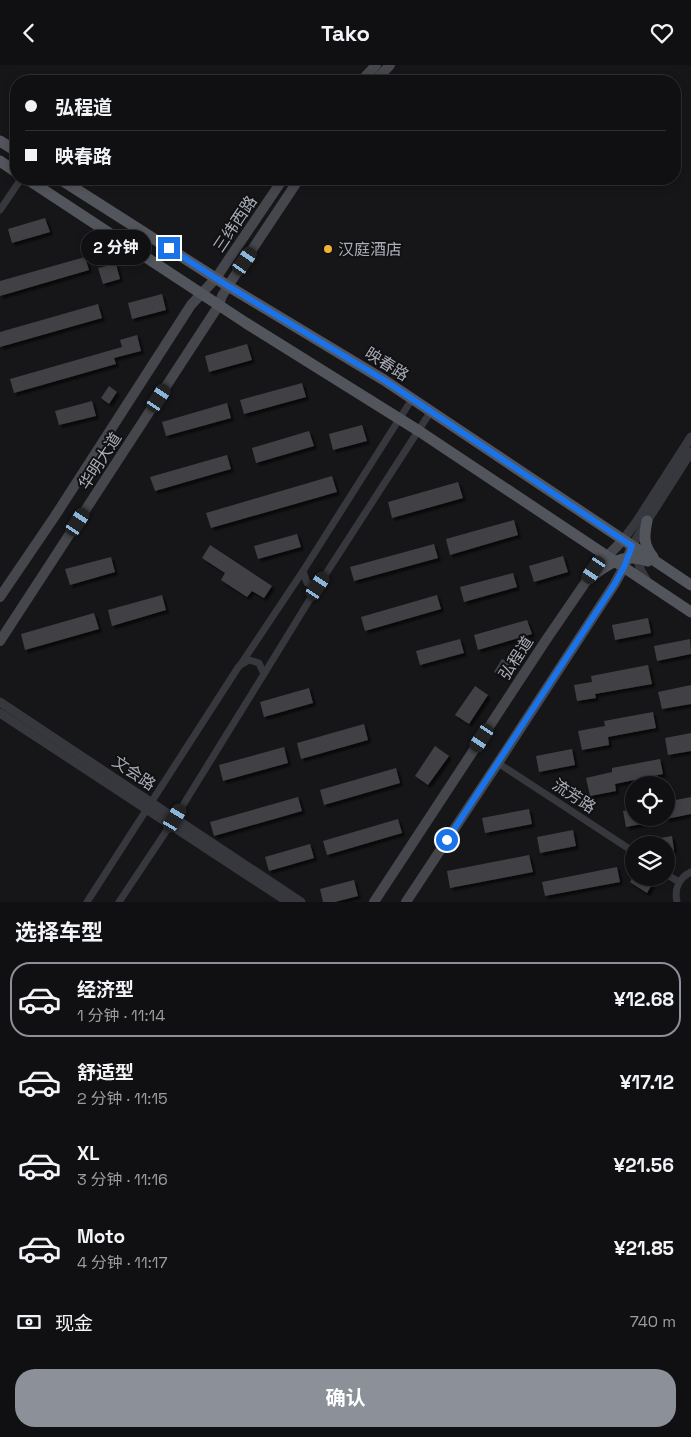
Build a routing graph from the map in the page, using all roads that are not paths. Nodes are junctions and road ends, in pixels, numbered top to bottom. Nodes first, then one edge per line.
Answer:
1 (376, 65) edge
2 (390, 65) edge
3 (367, 75) edge
4 (380, 75) edge
5 (17, 185) edge
6 (37, 185) edge
7 (68, 185) edge
8 (279, 185) edge
9 (295, 185) edge
10 (0, 210) edge
11 (209, 285) junction
12 (223, 296) junction
13 (412, 399) junction
14 (431, 411) junction
15 (400, 419) junction
16 (419, 431) junction
17 (691, 437) edge
18 (691, 452) edge
19 (643, 519) junction
20 (626, 552) junction
21 (661, 566) junction
22 (303, 571) junction
23 (587, 580) joint
24 (647, 582) junction
25 (691, 585) edge
26 (318, 586) junction
27 (609, 592) junction
28 (0, 597) edge
29 (691, 612) edge
30 (0, 641) edge
31 (240, 666) junction
32 (264, 674) junction
33 (0, 702) edge
34 (0, 713) edge
35 (498, 763) junction
36 (150, 806) junction
37 (173, 822) junction
38 (625, 847) edge
39 (691, 873) edge
40 (675, 880) edge
41 (679, 882) junction
42 (87, 902) edge
43 (119, 902) edge
44 (288, 902) edge
45 (302, 902) edge
46 (374, 902) edge
47 (406, 902) edge
48 (677, 902) edge

1 - 3 main road
2 - 4 main road
5 - 10 street
6 - 11 main road, 映春路
7 - 11 main road, 映春路
8 - 11 main road, 三纬西路
9 - 12 main road, 三纬西路
11 - 12 main road, 映春路
11 - 12 main road, 映春路
11 - 28 main road, 华明大道
12 - 13 main road, 映春路
12 - 15 main road, 映春路
12 - 30 main road, 华明大道
13 - 14 main road, 映春路
13 - 15 street
14 - 16 street
14 - 20 main road, 映春路
15 - 16 main road, 映春路
15 - 22 street
16 - 20 main road, 映春路
16 - 26 street
17 - 19 street
18 - 19 street
19 - 20 street
19 - 21 main road
20 - 21 main road, 映春路
20 - 23 main road
20 - 24 main road, 映春路
20 - 27 main road
21 - 25 main road, 映春路
22 - 26 street
22 - 31 street
23 - 46 main road, 弘程道
24 - 27 main road
24 - 29 main road, 映春路
26 - 32 street
27 - 35 main road
31 - 32 street
31 - 36 street
32 - 37 street
33 - 36 street, 文会路
34 - 36 street, 文会路
35 - 38 street, 流芳路
35 - 47 main road
36 - 37 street, 文会路
36 - 42 street
37 - 43 street
37 - 44 street, 文会路
37 - 45 street, 文会路
39 - 41 street
40 - 41 street
41 - 48 street

